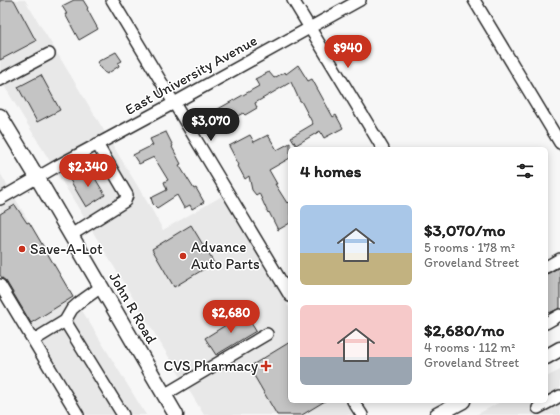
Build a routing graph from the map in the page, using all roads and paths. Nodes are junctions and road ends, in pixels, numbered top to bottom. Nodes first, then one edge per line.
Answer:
1 (112, 0) edge
2 (293, 0) edge
3 (360, 0) edge
4 (474, 0) edge
5 (310, 28) junction
6 (48, 54) dead end
7 (0, 80) edge
8 (174, 103) junction
9 (0, 116) edge
10 (560, 143) edge
11 (98, 144) junction
12 (382, 147) edge
13 (37, 177) junction
14 (0, 199) edge
15 (70, 235) junction
16 (560, 259) edge
17 (548, 266) edge
18 (0, 285) edge
19 (101, 287) junction
20 (288, 293) edge
21 (560, 315) edge
22 (65, 320) junction
23 (548, 322) edge
24 (267, 334) dead end
25 (34, 340) junction
26 (164, 395) junction
27 (560, 396) edge
28 (354, 403) edge
29 (459, 403) edge
30 (548, 403) edge
31 (548, 403) edge
32 (539, 408) edge
33 (78, 415) edge
34 (123, 415) edge
35 (176, 415) edge
36 (362, 415) edge
37 (436, 415) edge

1 - 8 street
2 - 5 street
3 - 5 street, East University Avenue
4 - 10 street
5 - 8 street, East University Avenue
5 - 12 street
6 - 7 street
8 - 11 street, East University Avenue
8 - 20 street
9 - 13 main road, John R Road
11 - 13 street, East University Avenue
11 - 15 street
13 - 14 street, East University Avenue
13 - 15 main road, John R Road
15 - 19 main road, John R Road
16 - 17 street
18 - 25 street
19 - 22 street
19 - 26 main road, John R Road
21 - 23 street
22 - 25 street
22 - 34 street
24 - 26 street
25 - 33 street
26 - 35 main road, John R Road
27 - 31 street
28 - 36 street
29 - 37 main road
30 - 32 street

